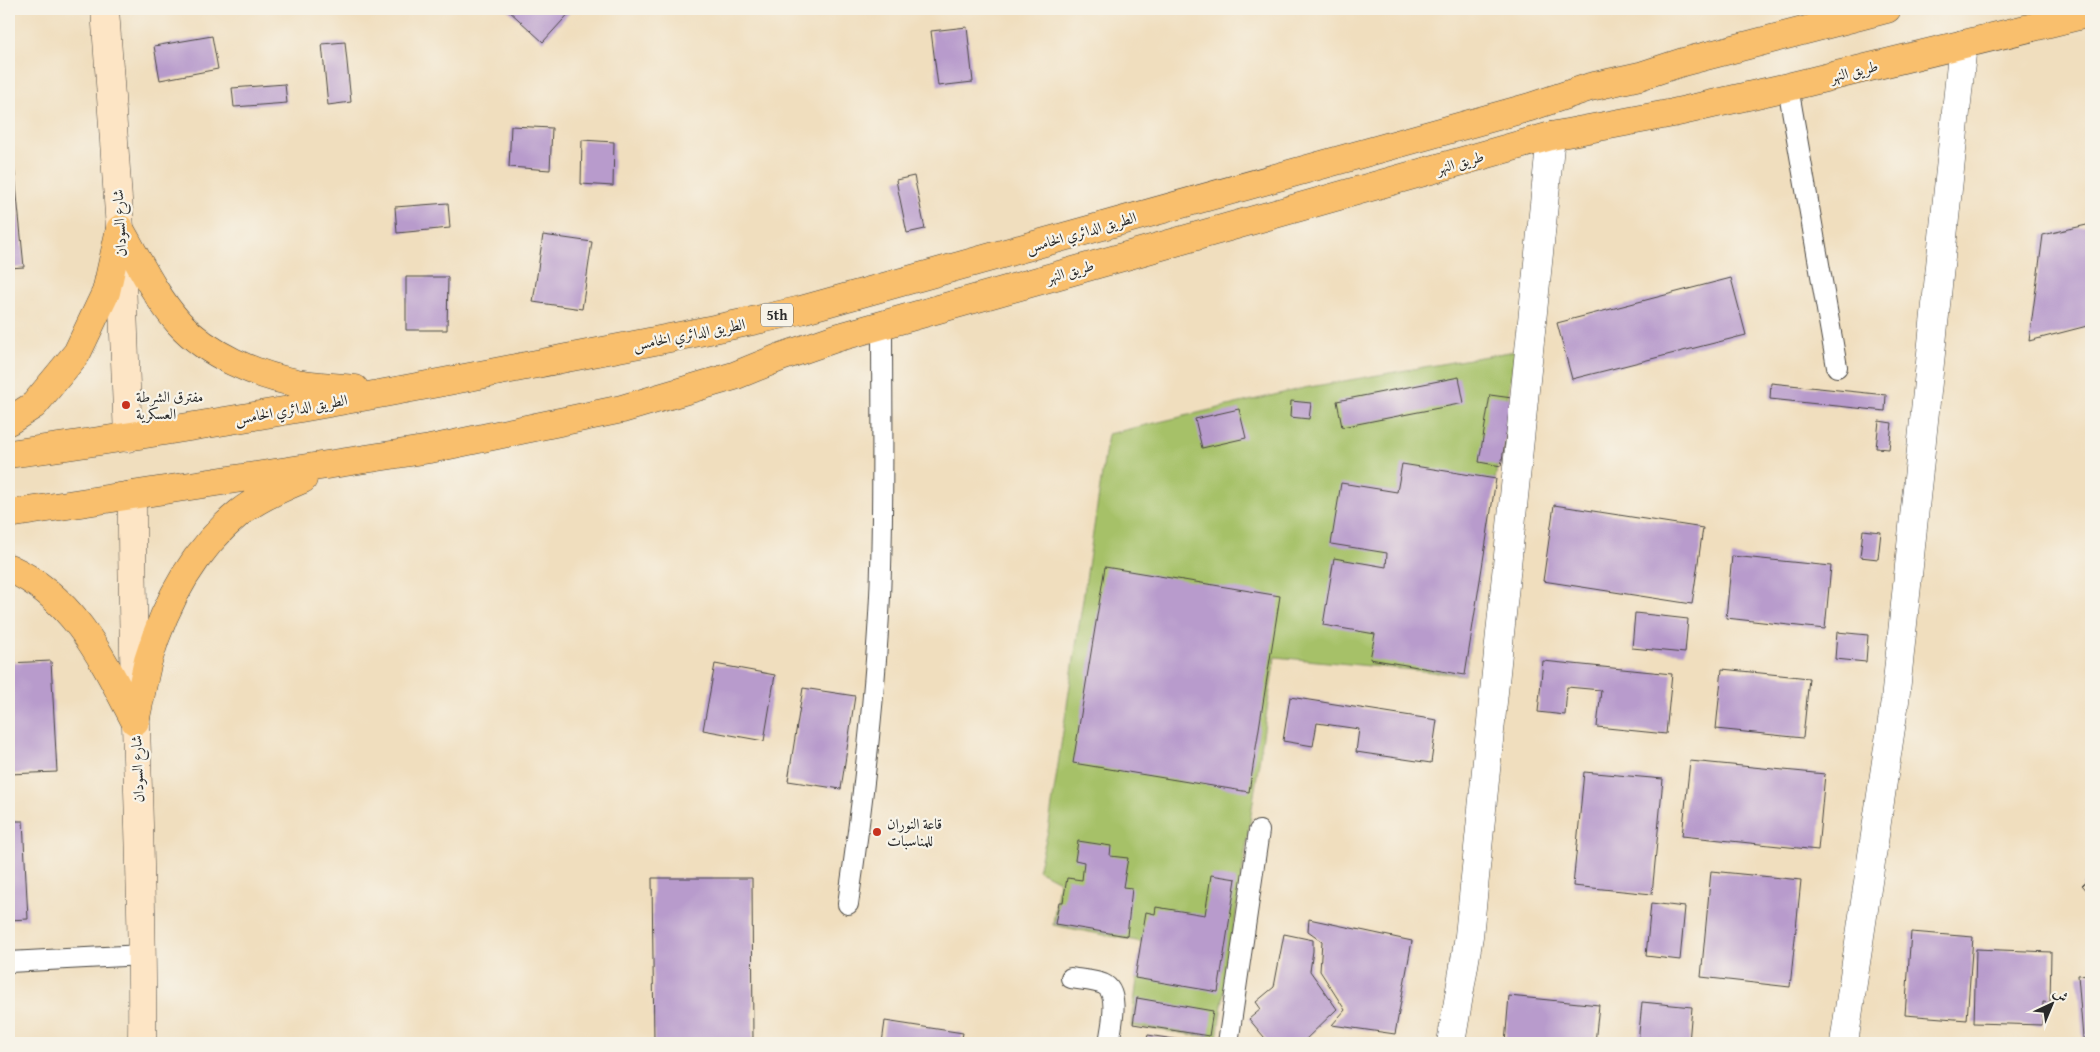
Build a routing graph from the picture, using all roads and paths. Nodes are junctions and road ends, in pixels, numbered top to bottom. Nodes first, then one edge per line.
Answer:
1 (105, 9) edge
2 (1887, 9) edge
3 (2091, 13) edge
4 (1963, 44) junction
5 (1788, 87) junction
6 (1552, 136) junction
7 (120, 228) junction
8 (882, 324) junction
9 (1837, 367) dead end
10 (387, 393) junction
11 (9, 421) edge
12 (128, 438) junction
13 (9, 454) edge
14 (336, 464) junction
15 (132, 495) junction
16 (9, 514) edge
17 (9, 568) edge
18 (135, 721) junction
19 (1259, 831) dead end
20 (848, 904) dead end
21 (143, 955) junction
22 (9, 962) edge
23 (1071, 978) dead end
24 (142, 1043) edge
25 (1109, 1043) edge
26 (1228, 1043) edge
27 (1451, 1043) edge
28 (1844, 1043) edge

1 - 7 main road, شارع السودان
2 - 10 main road, الطريق الدائري الخامس / 5th
3 - 4 main road, طريق النهر
4 - 5 main road, طريق النهر
4 - 28 street
5 - 6 main road, طريق النهر
5 - 9 lane
6 - 8 main road, طريق النهر
6 - 27 street
7 - 10 main road
7 - 11 main road
7 - 12 main road, شارع السودان
8 - 14 main road, طريق النهر
8 - 20 lane
10 - 12 main road, الطريق الدائري الخامس / 5th
12 - 13 main road, الطريق الدائري الخامس / 5th
14 - 15 main road
14 - 18 main road
15 - 16 main road
15 - 18 main road, شارع السودان
17 - 18 main road
18 - 21 main road, شارع السودان
19 - 26 lane
21 - 22 lane
21 - 24 main road, شارع السودان
23 - 25 lane

